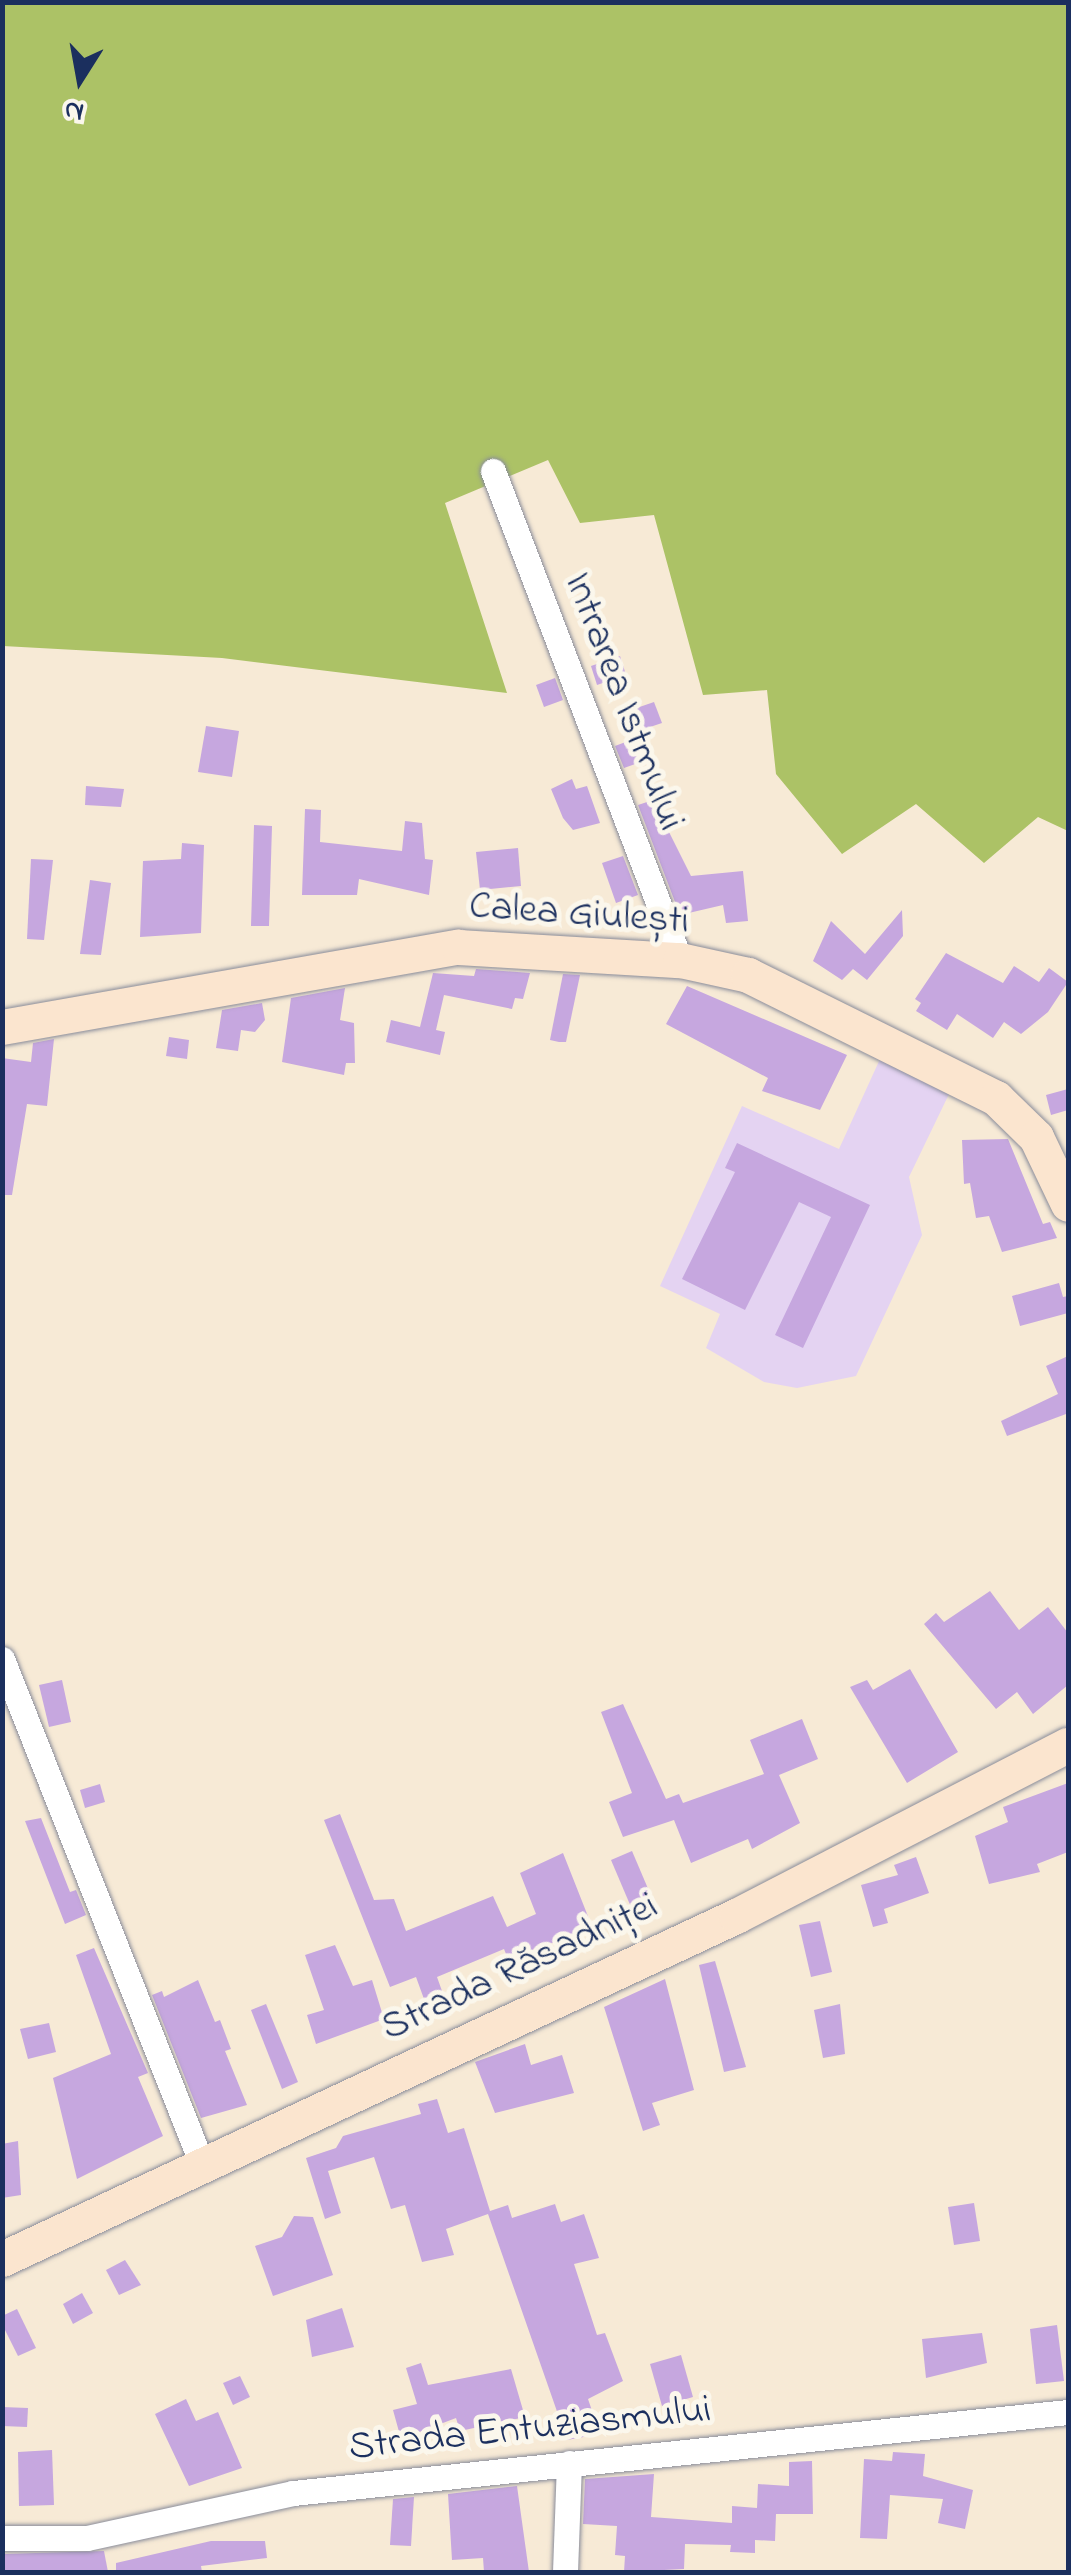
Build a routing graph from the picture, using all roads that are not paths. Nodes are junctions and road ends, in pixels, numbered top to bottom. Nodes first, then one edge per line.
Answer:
1 (493, 472) dead end
2 (680, 960) junction
3 (2, 1027) edge
4 (1068, 1204) edge
5 (2, 1659) edge
6 (1068, 1745) edge
7 (201, 2162) junction
8 (2, 2260) edge
9 (1068, 2412) edge
10 (569, 2463) junction
11 (2, 2538) edge
12 (565, 2572) edge

1 - 2 street, Intrarea Istmului
2 - 3 main road, Calea Giulești
2 - 4 main road, Calea Giulești
5 - 7 street
6 - 7 main road, Strada Răsadniței
7 - 8 main road, Strada Răsadniței
9 - 10 street, Strada Entuziasmului
10 - 11 street, Strada Entuziasmului
10 - 12 street

